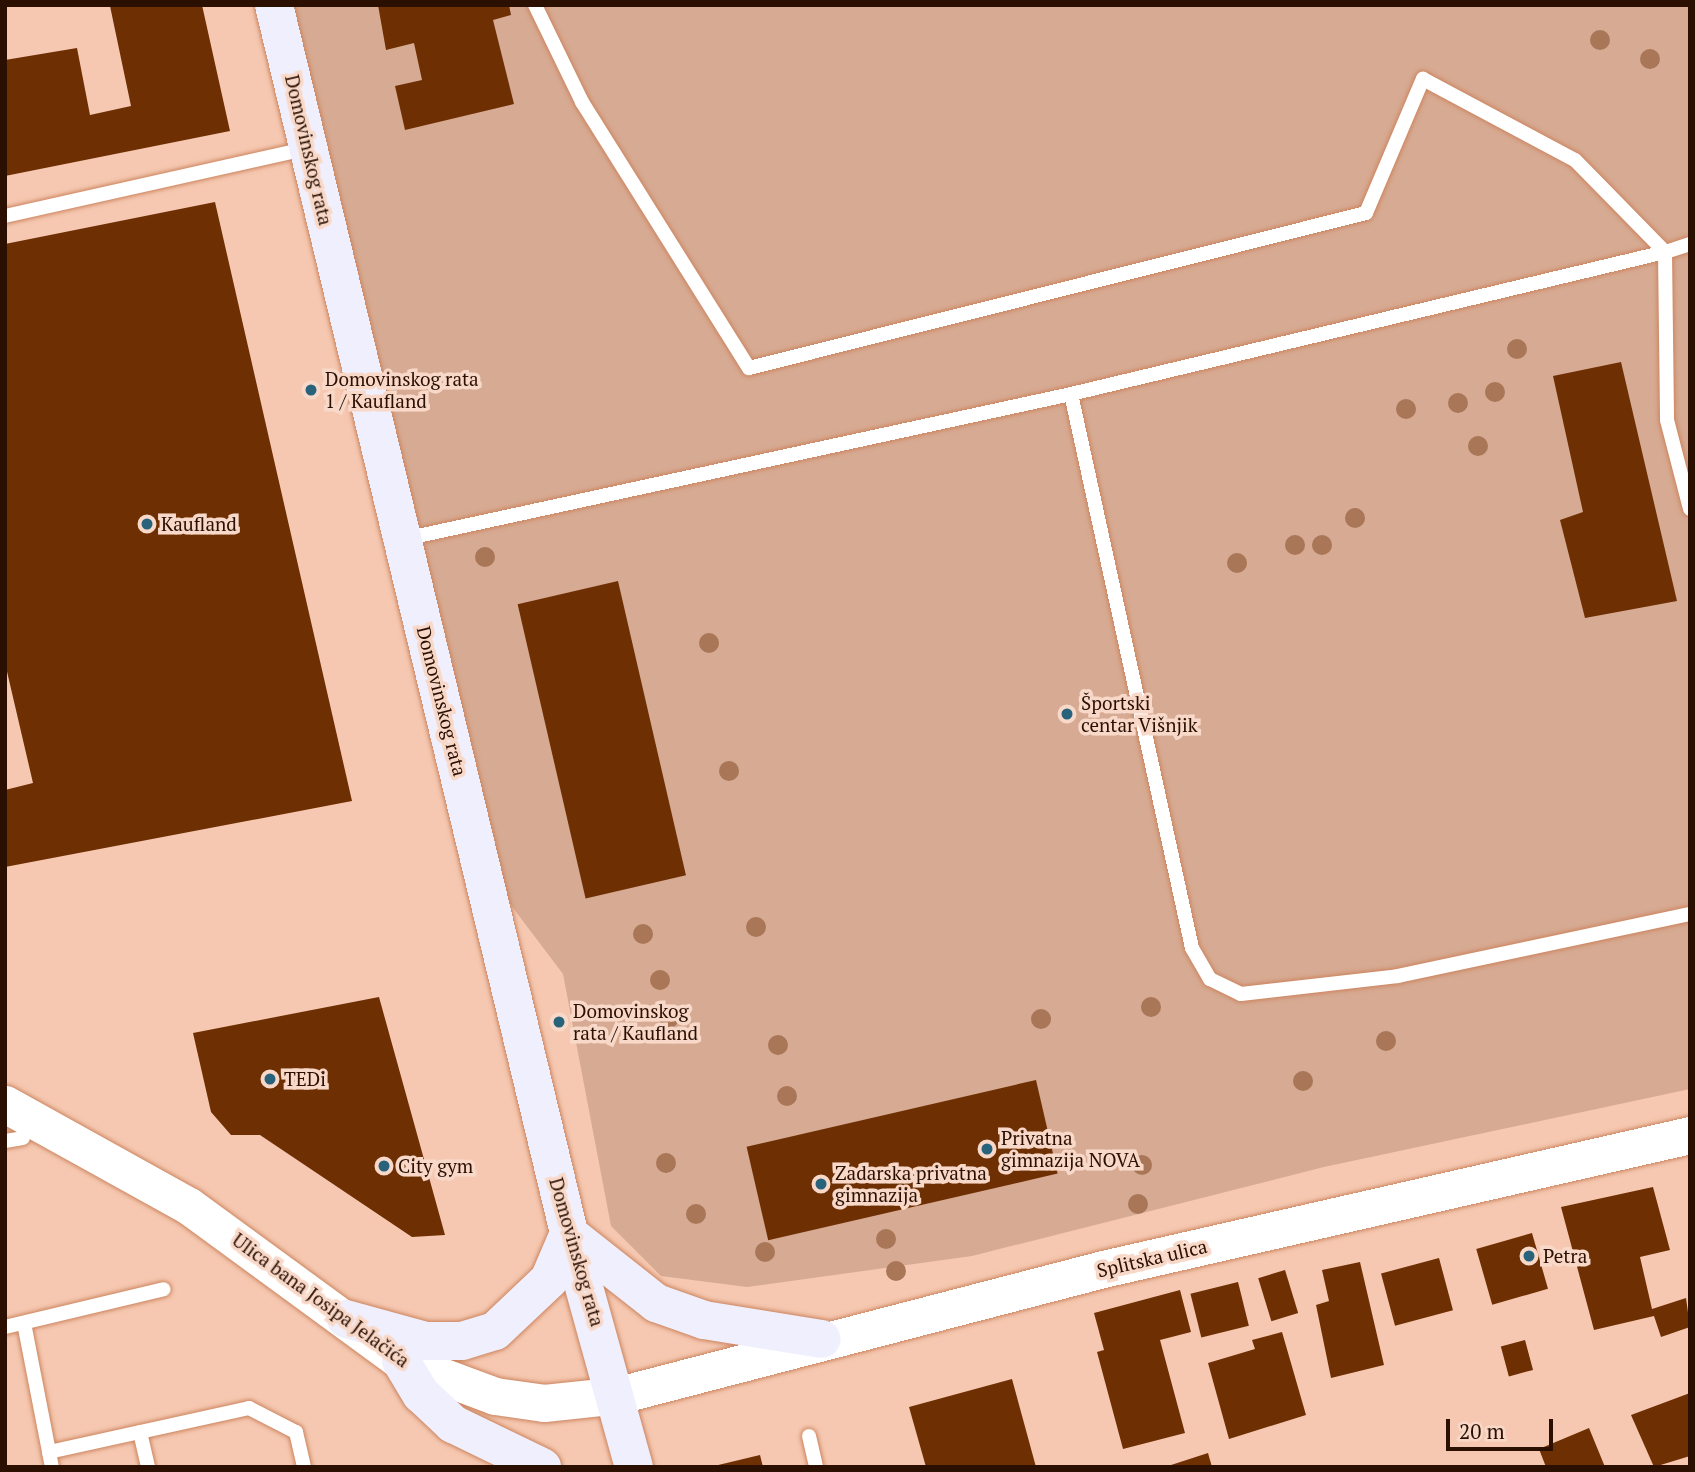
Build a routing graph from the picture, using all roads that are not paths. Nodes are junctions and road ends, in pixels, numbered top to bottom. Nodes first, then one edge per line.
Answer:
1 (274, 5) edge
2 (535, 5) edge
3 (309, 148) junction
4 (5, 215) edge
5 (1690, 244) edge
6 (1665, 252) junction
7 (1071, 394) junction
8 (1690, 509) edge
9 (403, 540) junction
10 (1690, 914) edge
11 (5, 1104) edge
12 (1690, 1135) edge
13 (11, 1137) edge
14 (120, 1167) junction
15 (569, 1233) junction
16 (164, 1289) dead end
17 (346, 1319) junction
18 (24, 1323) junction
19 (5, 1327) edge
20 (821, 1339) junction
21 (401, 1361) junction
22 (619, 1395) junction
23 (140, 1432) junction
24 (809, 1436) dead end
25 (49, 1452) junction
26 (52, 1467) edge
27 (148, 1467) edge
28 (304, 1467) edge
29 (542, 1467) edge
30 (634, 1467) edge
31 (816, 1467) edge

1 - 3 main road, Domovinskog rata
2 - 6 lane
3 - 4 lane
3 - 9 main road, Domovinskog rata
5 - 6 lane
6 - 7 lane
6 - 8 lane
7 - 9 lane
7 - 10 lane
9 - 15 main road, Domovinskog rata
11 - 14 street, Ulica bana Josipa Jelačića
12 - 20 street, Splitska ulica
13 - 14 street, Ulica bana Josipa Jelačića
14 - 17 street, Ulica bana Josipa Jelačića
15 - 17 main road
15 - 20 main road
15 - 22 main road, Domovinskog rata
16 - 18 lane
17 - 21 street, Ulica bana Josipa Jelačića
18 - 19 lane
18 - 25 lane
20 - 22 street, Splitska ulica
21 - 22 street, Ulica bana Josipa Jelačića
21 - 29 main road
22 - 30 main road, Domovinskog rata
23 - 25 lane
23 - 27 lane
23 - 28 lane
24 - 31 lane
25 - 26 lane

